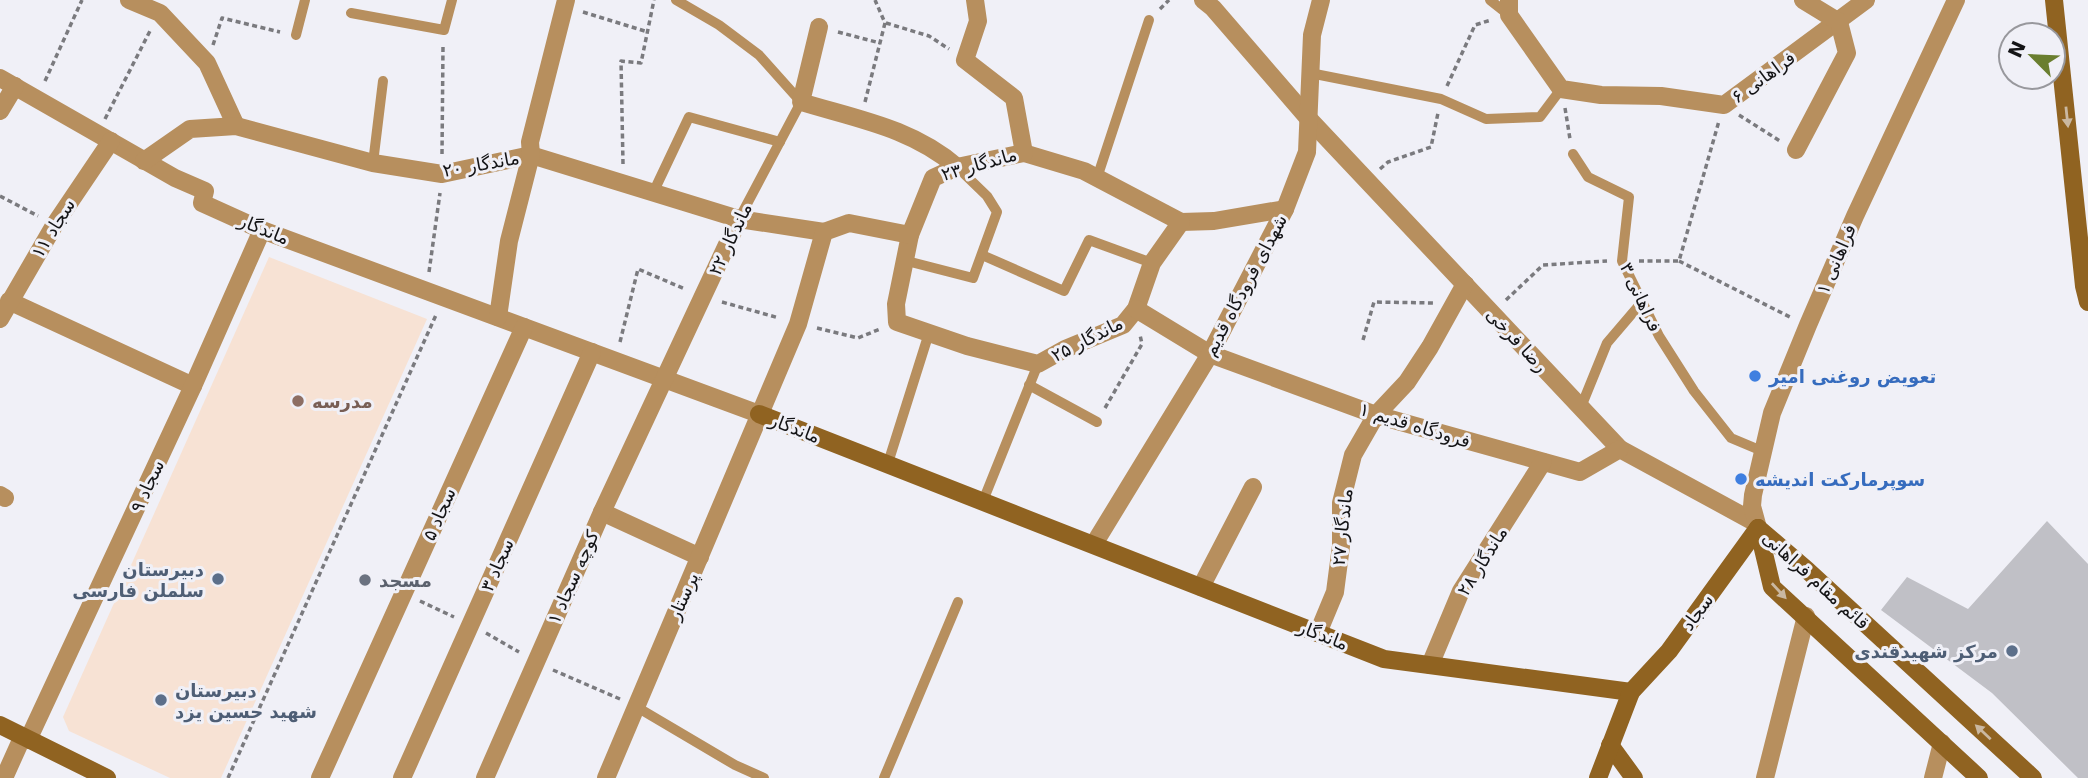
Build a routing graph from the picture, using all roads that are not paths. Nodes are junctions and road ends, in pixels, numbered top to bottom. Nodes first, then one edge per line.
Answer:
1 (129, 0) edge
2 (305, 0) edge
3 (452, 0) edge
4 (676, 0) edge
5 (975, 0) edge
6 (1203, 0) edge
7 (1321, 0) edge
8 (1490, 0) edge
9 (1803, 0) edge
10 (1866, 0) edge
11 (1956, 0) edge
12 (2054, 0) edge
13 (566, 3) edge
14 (162, 7) edge
15 (1509, 7) edge
16 (351, 13) dead end
17 (1149, 20) dead end
18 (1839, 22) junction
19 (819, 27) road end
20 (296, 35) road end
21 (1310, 73) junction
22 (383, 81) dead end
23 (8, 82) edge
24 (1561, 89) junction
25 (801, 102) junction
26 (0, 111) edge
27 (1308, 118) junction
28 (236, 126) junction
29 (104, 137) junction
30 (780, 142) junction
31 (1796, 150) road end
32 (1024, 153) junction
33 (1573, 154) road end
34 (531, 155) junction
35 (144, 161) junction
36 (373, 163) junction
37 (957, 167) junction
38 (1097, 178) junction
39 (653, 193) junction
40 (1285, 209) junction
41 (738, 219) junction
42 (1181, 222) junction
43 (262, 230) junction
44 (824, 232) junction
45 (910, 235) junction
46 (982, 255) junction
47 (904, 260) junction
48 (1152, 263) junction
49 (1465, 284) junction
50 (9, 302) junction
51 (2088, 302) edge
52 (1642, 303) junction
53 (1136, 309) junction
54 (498, 317) junction
55 (0, 319) edge
56 (524, 327) junction
57 (929, 333) junction
58 (592, 352) junction
59 (1210, 354) junction
60 (1038, 364) junction
61 (664, 378) junction
62 (1029, 385) junction
63 (193, 387) junction
64 (1581, 407) junction
65 (759, 414) junction
66 (1377, 415) junction
67 (1097, 422) road end
68 (1620, 449) junction
69 (1762, 451) junction
70 (1543, 462) junction
71 (888, 463) junction
72 (1253, 487) dead end
73 (982, 501) junction
74 (602, 512) junction
75 (1757, 525) junction
76 (1094, 544) junction
77 (699, 557) junction
78 (1201, 587) junction
79 (958, 602) dead end
80 (1805, 616) junction
81 (1318, 633) junction
82 (1430, 665) junction
83 (1631, 692) junction
84 (635, 706) junction
85 (0, 725) edge
86 (25, 739) junction
87 (1942, 743) junction
88 (1610, 745) junction
89 (4, 778) edge
90 (107, 778) edge
91 (320, 778) edge
92 (402, 778) edge
93 (485, 778) edge
94 (606, 778) edge
95 (764, 778) edge
96 (884, 778) edge
97 (1598, 778) edge
98 (1634, 778) edge
99 (1765, 778) edge
100 (1933, 778) edge
101 (1979, 778) edge
102 (2033, 778) edge

1 - 14 street
2 - 20 lane
3 - 16 lane
4 - 25 lane
5 - 32 street, ماندگار ۲۳
6 - 27 street
7 - 21 street, شهدای فرودگاه قدیم
8 - 15 lane
9 - 18 street
10 - 18 street, فراهانی ۶
11 - 69 street, فراهانی ۱
12 -> 51 street
13 - 34 street
14 - 28 street
15 - 24 street
17 - 38 lane
18 - 24 street, فراهانی ۶
18 - 31 street
19 - 25 street
21 - 24 lane
21 - 27 street, شهدای فرودگاه قدیم
22 - 36 lane
23 - 26 street
23 - 29 street, ماندگار
25 - 30 lane, ماندگار ۲۲
25 - 37 street
27 - 40 street, شهدای فرودگاه قدیم
27 - 49 street, رضا فرخی
28 - 35 street, ماندگار ۲۰
28 - 36 street, ماندگار ۲۰
29 - 35 street, ماندگار
29 - 50 street, سجاد ۱۱
30 - 39 lane
30 - 41 lane, ماندگار ۲۲
32 - 37 street, ماندگار ۲۳
32 - 38 street
33 - 52 lane, فراهانی ۳
34 - 36 street, ماندگار ۲۰
34 - 39 street, ماندگار ۲۰
34 - 54 street
35 - 43 street, ماندگار
37 - 45 street, ماندگار ۲۳
37 - 46 lane
38 - 42 street
39 - 41 street, ماندگار ۲۰
40 - 42 street
40 - 59 street, شهدای فرودگاه قدیم
41 - 44 street, ماندگار ۲۰
41 - 61 street, ماندگار ۲۲
42 - 48 street, ماندگار ۲۵
43 - 54 street, ماندگار
43 - 63 street, سجاد ۹
44 - 45 street
44 - 65 street
45 - 47 street, ماندگار ۲۳
46 - 47 lane
46 - 48 lane
47 - 57 street, ماندگار ۲۳
48 - 53 street, ماندگار ۲۵
49 - 64 street, رضا فرخی
49 - 66 street, ماندگار ۲۷
50 - 55 street, سجاد ۱۱
50 - 63 street
52 - 64 lane
52 - 69 lane, فراهانی ۳
53 - 59 street, فرودگاه قدیم ۱
53 - 60 street, ماندگار ۲۵
54 - 56 street, ماندگار
56 - 58 street, ماندگار
56 - 91 street, سجاد ۵
57 - 60 street
57 - 71 lane
58 - 61 street, ماندگار
58 - 92 street, سجاد ۳
59 - 66 street, فرودگاه قدیم ۱
59 - 76 street, شهدای فرودگاه قدیم
60 - 62 lane, ماندگار ۲۵
61 - 65 street, ماندگار
61 - 74 street, کوچه سجاد ۱
62 - 67 lane
62 - 73 lane, ماندگار ۲۵
63 - 86 street, سجاد ۹
64 - 68 street, رضا فرخی
65 - 71 street, ماندگار
65 - 77 street, پرستار
66 - 70 street, فرودگاه قدیم ۱
66 - 81 street, ماندگار ۲۷
68 - 70 street, فرودگاه قدیم ۱
68 - 75 street, رضا فرخی
69 - 75 street, فراهانی ۱
70 - 82 street, ماندگار ۲۸
71 - 73 street, ماندگار
72 - 78 street
73 - 76 street, ماندگار
74 - 77 street
74 - 93 street, کوچه سجاد ۱
75 -> 80 street, قائم مقام فراهانی
75 - 83 street, سجاد
102 -> 75 street, قائم مقام فراهانی
76 - 78 street, ماندگار
77 - 84 street, پرستار
78 - 81 street, ماندگار
79 - 96 lane
80 - 87 street, قائم مقام فراهانی
80 - 99 street
81 - 82 street, ماندگار
82 - 83 street, ماندگار
83 - 88 street
84 - 94 street, پرستار
84 - 95 lane
85 - 86 street
86 - 89 street, سجاد ۹
86 - 90 street
87 - 100 street
87 - 101 street, قائم مقام فراهانی
88 - 97 street
88 - 98 street

